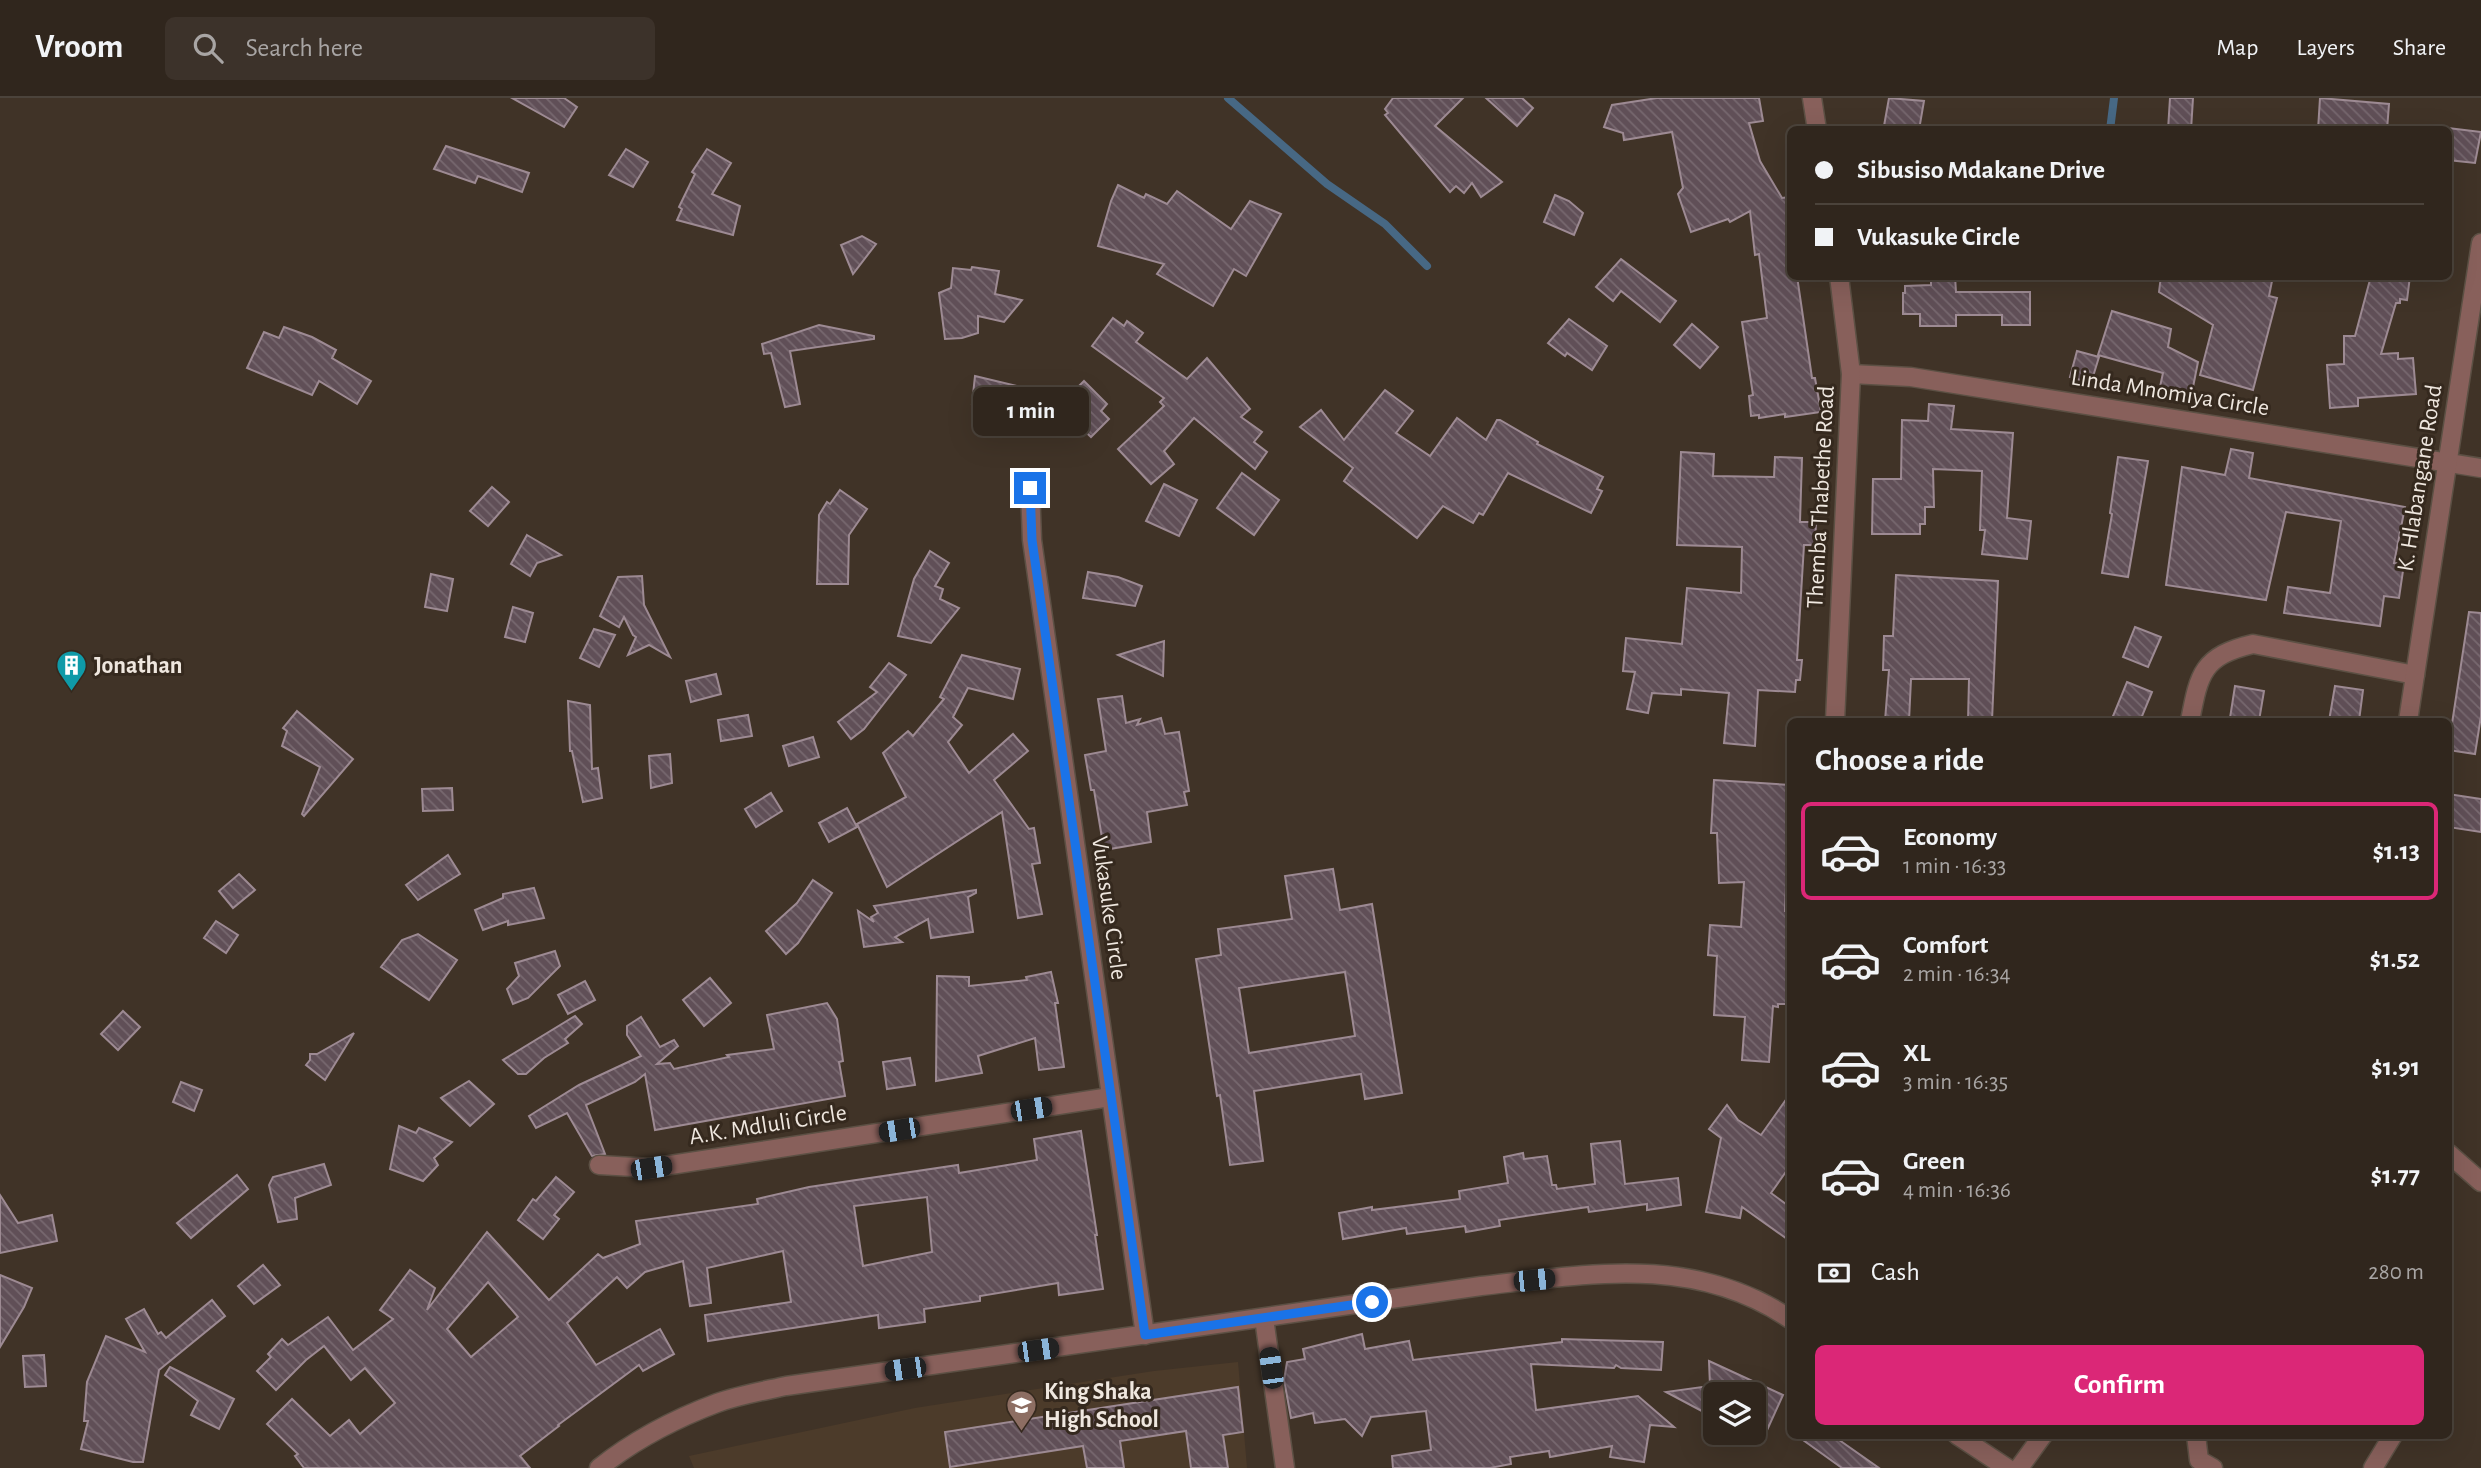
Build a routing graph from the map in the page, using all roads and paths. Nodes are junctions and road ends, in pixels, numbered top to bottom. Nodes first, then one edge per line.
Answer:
1 (1812, 98) edge
2 (1816, 126) edge
3 (2481, 243) edge
4 (1839, 280) edge
5 (1851, 374) junction
6 (2447, 463) junction
7 (2481, 468) edge
8 (1030, 488) dead end
9 (2415, 675) junction
10 (1835, 718) edge
11 (2191, 718) edge
12 (2408, 718) edge
13 (1110, 1097) junction
14 (2452, 1157) edge
15 (599, 1165) dead end
16 (2481, 1182) edge
17 (1787, 1317) edge
18 (1264, 1318) junction
19 (1145, 1335) junction
20 (1963, 1439) edge
21 (2040, 1439) edge
22 (2196, 1439) edge
23 (2391, 1439) edge
24 (599, 1468) edge
25 (1285, 1468) edge
26 (2007, 1468) edge
27 (2019, 1468) edge
28 (2213, 1468) edge
29 (2373, 1468) edge

1 - 2 street
3 - 6 street, K. Hlabangane Road
4 - 5 street, Themba Thabethe Road
5 - 6 street, Linda Mnomiya Circle
5 - 10 street, Themba Thabethe Road
6 - 7 street, Linda Mnomiya Circle
6 - 9 street, K. Hlabangane Road
8 - 13 street, Vukasuke Circle
9 - 11 street
9 - 12 street, K. Hlabangane Road
13 - 15 street, A.K. Mdluli Circle
13 - 19 street, Vukasuke Circle
14 - 16 street
17 - 18 street
18 - 19 street
18 - 25 street
19 - 24 street
20 - 26 street
21 - 27 street
22 - 28 street
23 - 29 street

